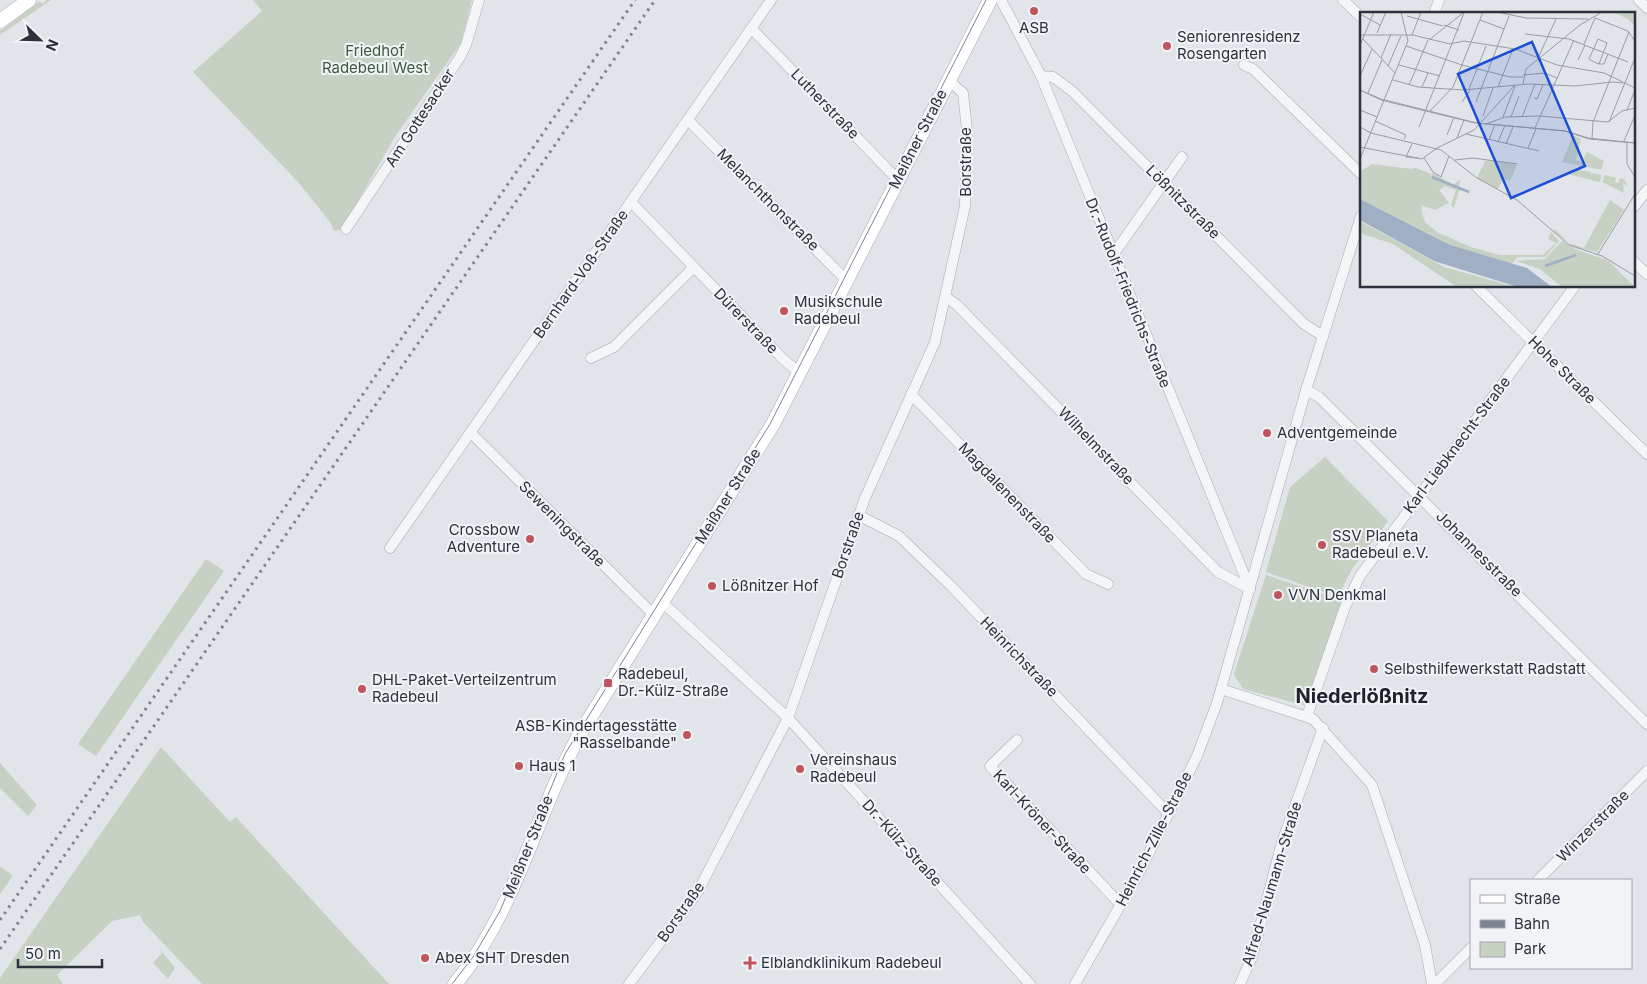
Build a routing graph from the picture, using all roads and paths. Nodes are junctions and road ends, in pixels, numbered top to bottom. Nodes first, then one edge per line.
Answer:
1 (29, 0) edge
2 (478, 0) edge
3 (771, 0) edge
4 (990, 0) edge
5 (1001, 0) edge
6 (1343, 0) edge
7 (1439, 0) edge
8 (1639, 0) edge
9 (1647, 8) edge
10 (1435, 12) edge
11 (1360, 16) edge
12 (0, 21) edge
13 (752, 29) junction
14 (1244, 65) dead end
15 (1041, 76) junction
16 (948, 80) junction
17 (688, 120) junction
18 (1182, 157) dead end
19 (1360, 173) edge
20 (898, 180) junction
21 (1164, 182) junction
22 (1647, 190) edge
23 (631, 202) junction
24 (1634, 207) edge
25 (1360, 219) edge
26 (346, 229) dead end
27 (1113, 256) junction
28 (1634, 262) edge
29 (694, 267) junction
30 (1647, 274) edge
31 (847, 281) junction
32 (1478, 288) edge
33 (1574, 288) edge
34 (946, 297) junction
35 (1323, 336) junction
36 (1534, 342) junction
37 (591, 358) dead end
38 (800, 373) junction
39 (1306, 390) junction
40 (911, 394) junction
41 (471, 432) junction
42 (1647, 454) edge
43 (1420, 495) junction
44 (858, 515) junction
45 (390, 548) dead end
46 (1108, 584) dead end
47 (1250, 589) junction
48 (662, 602) junction
49 (654, 614) junction
50 (1221, 689) junction
51 (1307, 716) junction
52 (788, 718) junction
53 (1647, 724) edge
54 (1323, 728) junction
55 (1017, 740) dead end
56 (1647, 771) edge
57 (1169, 814) junction
58 (1539, 879) edge
59 (1121, 905) junction
60 (1470, 949) edge
61 (1442, 976) junction
62 (456, 984) edge
63 (629, 984) edge
64 (1030, 984) edge
65 (1076, 984) edge
66 (1240, 984) edge
67 (1433, 984) edge
68 (1452, 984) edge

1 - 12 main road
2 - 26 street, Am Gottesacker
3 - 13 street, Bernhard-Voß-Straße
4 - 16 main road, Meißner Straße
5 - 15 street, Dr.-Rudolf-Friedrichs-Straße
6 - 11 street
7 - 10 street
8 - 9 street
13 - 17 street, Bernhard-Voß-Straße
13 - 20 street, Lutherstraße
14 - 19 street
15 - 21 street, Lößnitzstraße
15 - 27 street, Dr.-Rudolf-Friedrichs-Straße
16 - 20 main road, Meißner Straße
16 - 34 street, Borstraße
17 - 23 street, Bernhard-Voß-Straße
17 - 31 street, Melanchthonstraße
18 - 21 street
20 - 31 main road, Meißner Straße
21 - 27 street
21 - 35 street, Lößnitzstraße
22 - 24 street
23 - 29 street, Dürerstraße
23 - 41 street, Bernhard-Voß-Straße
25 - 35 street
27 - 47 street, Dr.-Rudolf-Friedrichs-Straße
28 - 30 street
29 - 37 street
29 - 38 street, Dürerstraße
31 - 38 main road, Meißner Straße
32 - 36 street, Hohe Straße
33 - 36 street, Karl-Liebknecht-Straße
34 - 40 street, Borstraße
34 - 47 street, Wilhelmstraße
35 - 39 street
36 - 42 street, Hohe Straße
36 - 43 street, Karl-Liebknecht-Straße
38 - 48 main road, Meißner Straße
39 - 43 street, Johannesstraße
39 - 47 street
40 - 44 street, Borstraße
40 - 46 street, Magdalenenstraße
41 - 45 street, Bernhard-Voß-Straße
41 - 49 street, Seweningstraße
43 - 51 street, Karl-Liebknecht-Straße
43 - 53 street, Johannesstraße
44 - 52 street, Borstraße
44 - 57 street, Heinrichstraße
47 - 50 street, Heinrich-Zille-Straße
48 - 49 main road, Meißner Straße
48 - 52 street, Dr.-Külz-Straße
49 - 62 main road, Meißner Straße
50 - 51 street
50 - 57 street, Heinrich-Zille-Straße
51 - 54 street
52 - 63 street, Borstraße
52 - 64 street, Dr.-Külz-Straße
54 - 66 street, Alfred-Naumann-Straße
54 - 67 street
55 - 59 street, Karl-Kröner-Straße
56 - 58 street, Winzerstraße
57 - 59 street, Heinrich-Zille-Straße
59 - 65 street, Heinrich-Zille-Straße
60 - 61 street
61 - 67 street
61 - 68 street

